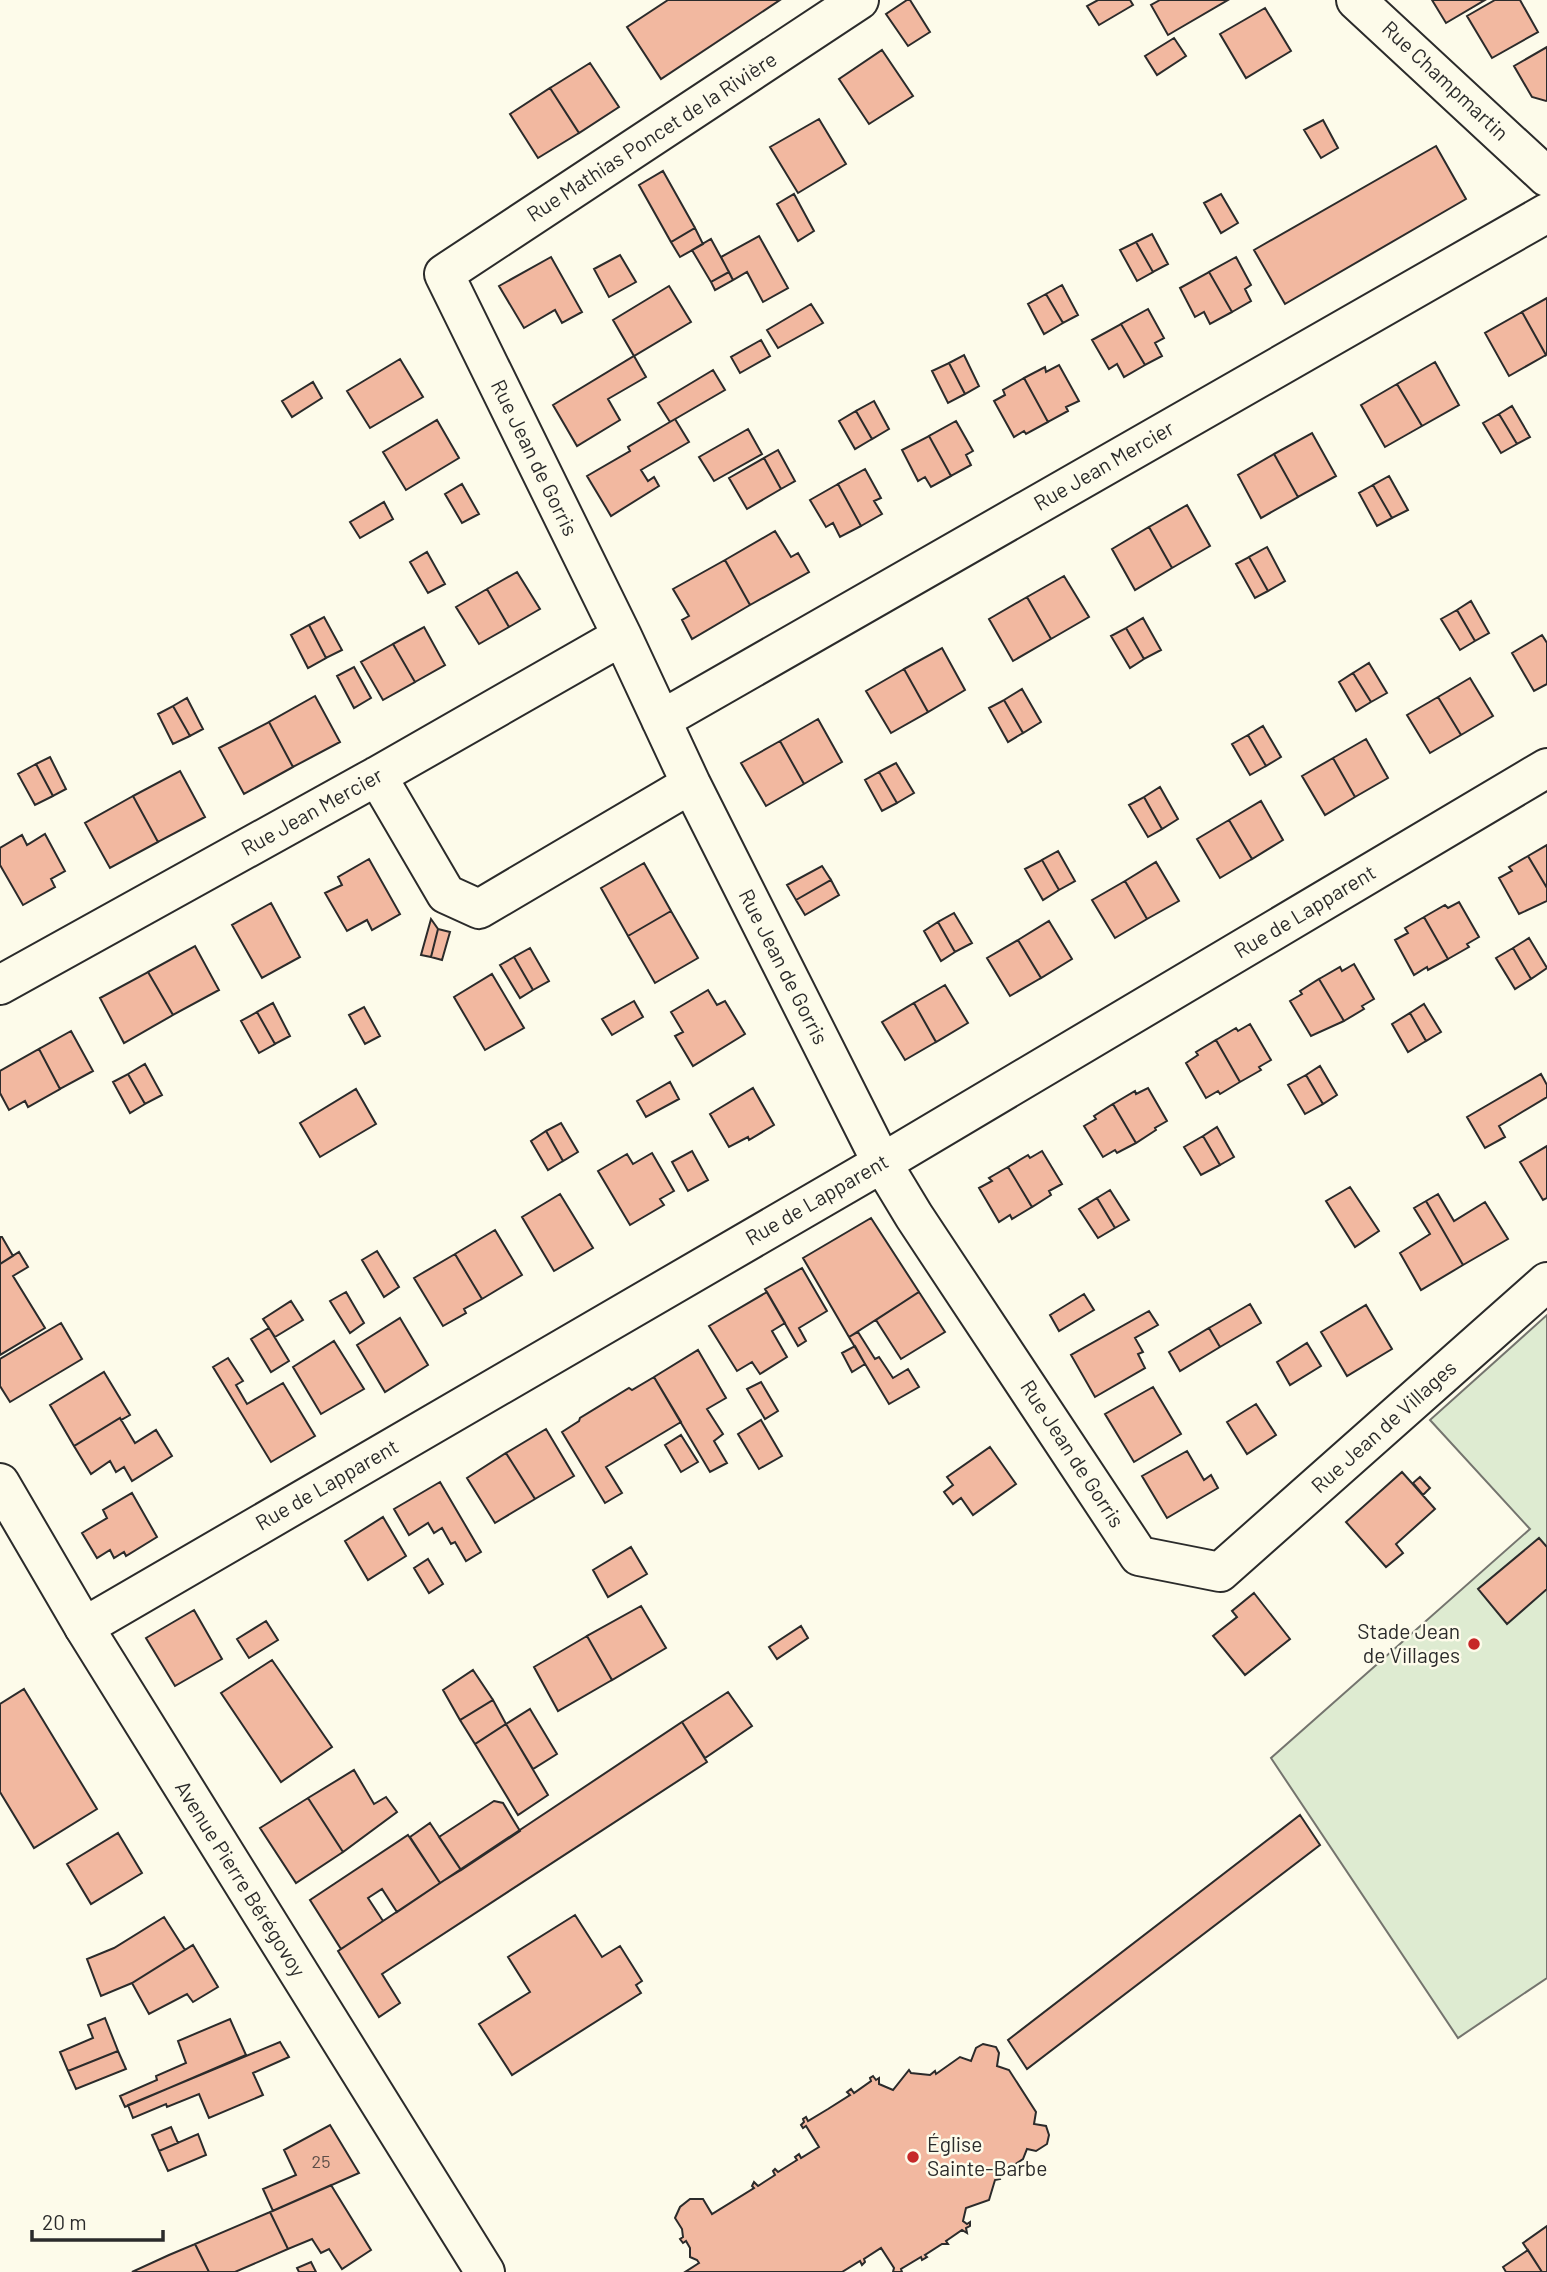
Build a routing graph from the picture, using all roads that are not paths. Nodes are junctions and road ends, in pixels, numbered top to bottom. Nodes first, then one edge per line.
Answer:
1 (859, 0) edge
2 (1356, 0) edge
3 (1542, 165) edge
4 (1547, 213) edge
5 (444, 274) joint
6 (622, 636) junction
7 (661, 720) junction
8 (1547, 768) edge
9 (377, 776) junction
10 (691, 784) junction
11 (0, 985) edge
12 (882, 1163) junction
13 (1547, 1282) edge
14 (0, 1483) edge
15 (1220, 1572) joint
16 (84, 1627) junction
17 (485, 2272) edge

1 - 5 street, Rue Mathias Poncet de la Rivière
2 - 3 street, Rue Champmartin
4 - 7 street, Rue Jean Mercier
5 - 6 street, Rue Jean de Gorris
6 - 7 street, Rue Jean de Gorris
6 - 9 street, Rue Jean Mercier
7 - 10 street, Rue Jean de Gorris
8 - 12 street, Rue de Lapparent
9 - 10 street
9 - 11 street, Rue Jean Mercier
10 - 12 street, Rue Jean de Gorris
12 - 15 street, Rue Jean de Gorris
12 - 16 street, Rue de Lapparent
13 - 15 street, Rue Jean de Villages
14 - 16 street, Avenue Pierre Bérégovoy
16 - 17 street, Avenue Pierre Bérégovoy

